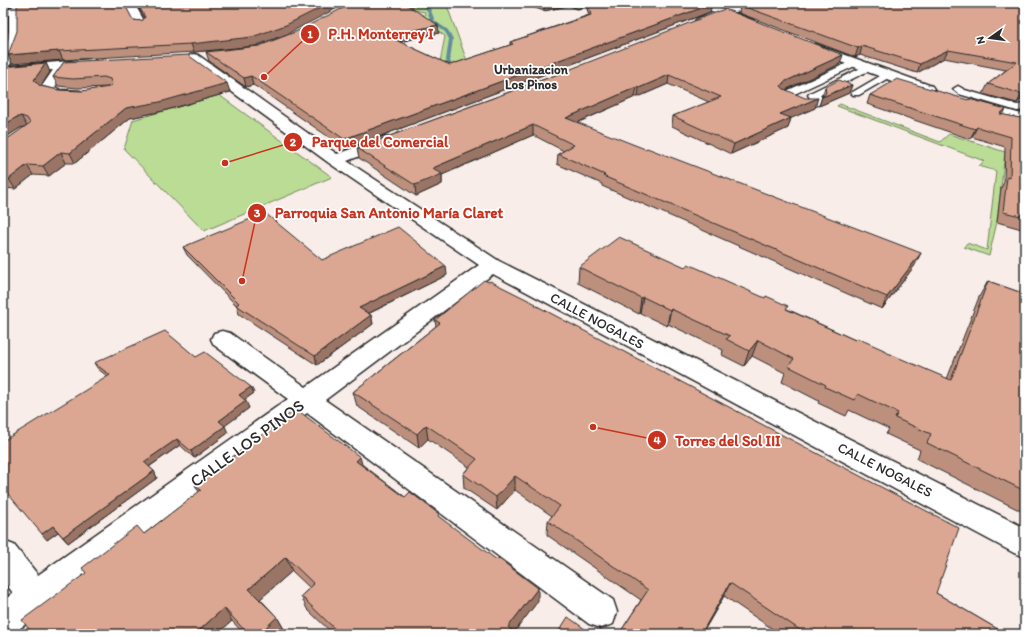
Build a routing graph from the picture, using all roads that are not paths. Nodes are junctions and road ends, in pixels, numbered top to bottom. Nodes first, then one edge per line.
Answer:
1 (31, 3) edge
2 (129, 3) edge
3 (569, 3) edge
4 (700, 3) edge
5 (757, 3) edge
6 (578, 6) dead end
7 (724, 12) junction
8 (690, 25) edge
9 (140, 26) edge
10 (760, 26) edge
11 (803, 43) edge
12 (198, 58) dead end
13 (102, 63) edge
14 (854, 63) junction
15 (63, 65) junction
16 (3, 68) edge
17 (867, 68) junction
18 (3, 72) edge
19 (887, 75) junction
20 (958, 89) dead end
21 (856, 93) dead end
22 (85, 95) edge
23 (1025, 107) edge
24 (1025, 120) edge
25 (398, 136) edge
26 (335, 160) junction
27 (492, 265) junction
28 (222, 339) dead end
29 (306, 400) junction
30 (1025, 543) edge
31 (3, 555) edge
32 (35, 597) junction
33 (601, 612) dead end
34 (3, 620) edge

1 - 16 street
2 - 9 street
3 - 6 lane
4 - 7 street
5 - 7 street
7 - 8 street
7 - 10 street
11 - 14 street
12 - 26 street, CALLE NOGALES
13 - 15 street
14 - 17 street
14 - 17 lane
15 - 18 street
15 - 22 street
17 - 19 street
19 - 21 lane
19 - 24 street
20 - 23 lane
25 - 26 street
26 - 27 street, CALLE NOGALES
27 - 29 street, CALLE LOS PINOS
27 - 30 street, CALLE NOGALES
28 - 29 street
29 - 32 street, CALLE LOS PINOS
29 - 33 street
31 - 32 street
32 - 34 street, CALLE LOS PINOS

